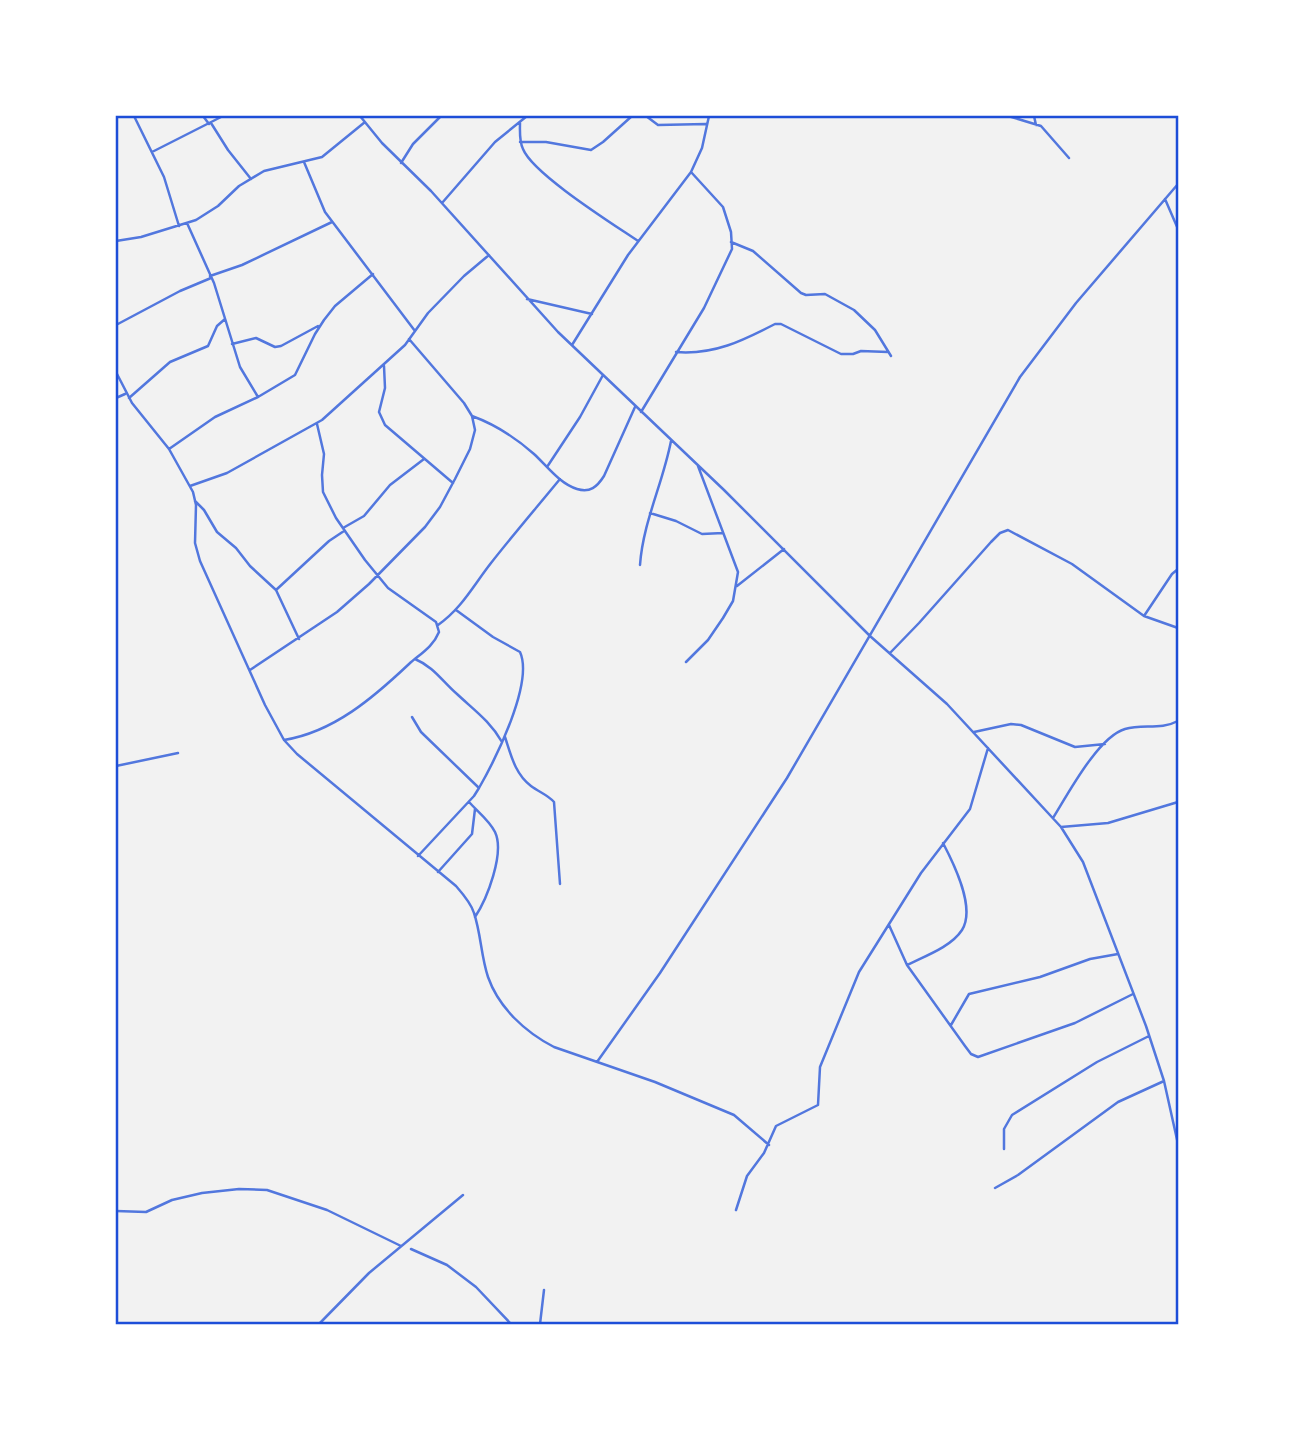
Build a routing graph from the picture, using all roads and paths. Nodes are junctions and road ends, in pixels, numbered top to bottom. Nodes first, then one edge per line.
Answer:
1 (134, 116) edge
2 (203, 116) edge
3 (223, 116) edge
4 (360, 116) edge
5 (441, 116) edge
6 (527, 116) edge
7 (632, 116) edge
8 (646, 116) edge
9 (709, 116) edge
10 (1008, 116) edge
11 (1034, 116) edge
12 (365, 122) junction
13 (520, 122) junction
14 (210, 123) junction
15 (707, 124) junction
16 (1036, 125) junction
17 (520, 142) junction
18 (152, 152) junction
19 (1069, 158) dead end
20 (304, 162) junction
21 (401, 163) junction
22 (691, 172) junction
23 (251, 179) junction
24 (1178, 184) edge
25 (1166, 199) junction
26 (442, 203) junction
27 (333, 222) junction
28 (187, 223) junction
29 (179, 226) junction
30 (1178, 229) edge
31 (116, 241) edge
32 (639, 242) junction
33 (731, 242) junction
34 (489, 255) junction
35 (373, 274) junction
36 (211, 277) junction
37 (527, 299) junction
38 (593, 314) junction
39 (225, 319) junction
40 (116, 325) edge
41 (321, 325) junction
42 (415, 331) junction
43 (409, 340) junction
44 (232, 344) junction
45 (572, 345) junction
46 (677, 352) junction
47 (888, 352) junction
48 (891, 356) dead end
49 (383, 365) junction
50 (116, 372) edge
51 (603, 375) junction
52 (126, 394) junction
53 (258, 397) junction
54 (116, 398) edge
55 (129, 398) junction
56 (635, 406) junction
57 (641, 412) junction
58 (472, 416) junction
59 (317, 424) junction
60 (671, 441) junction
61 (169, 449) junction
62 (424, 459) junction
63 (698, 466) junction
64 (547, 467) junction
65 (560, 479) junction
66 (453, 483) junction
67 (190, 486) junction
68 (195, 500) junction
69 (650, 513) junction
70 (343, 529) junction
71 (723, 533) junction
72 (784, 549) junction
73 (640, 565) dead end
74 (1178, 569) edge
75 (377, 576) junction
76 (737, 586) junction
77 (276, 590) junction
78 (457, 610) junction
79 (1144, 616) junction
80 (438, 625) junction
81 (1178, 627) edge
82 (870, 636) junction
83 (299, 639) junction
84 (890, 653) junction
85 (415, 659) junction
86 (686, 662) dead end
87 (250, 670) junction
88 (412, 717) dead end
89 (1178, 721) edge
90 (974, 732) junction
91 (505, 735) junction
92 (284, 740) junction
93 (502, 742) junction
94 (1105, 743) junction
95 (988, 748) junction
96 (178, 754) dead end
97 (116, 766) edge
98 (479, 788) junction
99 (469, 802) junction
100 (1178, 802) edge
101 (116, 808) edge
102 (475, 808) junction
103 (1053, 818) junction
104 (116, 822) edge
105 (1061, 827) junction
106 (943, 843) junction
107 (418, 856) junction
108 (438, 872) junction
109 (560, 884) dead end
110 (475, 917) junction
111 (889, 924) junction
112 (1118, 954) junction
113 (907, 965) junction
114 (1133, 994) junction
115 (951, 1025) junction
116 (1149, 1036) junction
117 (597, 1062) junction
118 (1164, 1082) junction
119 (1178, 1144) edge
120 (769, 1145) junction
121 (1004, 1149) dead end
122 (995, 1188) dead end
123 (463, 1195) dead end
124 (736, 1210) dead end
125 (116, 1211) edge
126 (401, 1246) junction
127 (411, 1249) dead end
128 (544, 1290) dead end
129 (319, 1325) edge
130 (511, 1325) edge
131 (540, 1325) edge

1 - 18 street
2 - 14 street
3 - 14 street
4 - 12 street
5 - 21 street
6 - 13 street
7 - 17 street
8 - 15 street
9 - 15 street
10 - 16 street
11 - 16 street
12 - 20 street
12 - 21 street
13 - 17 street
13 - 26 street
14 - 18 street
14 - 23 street
15 - 22 street
16 - 19 street
17 - 32 street
18 - 29 street
20 - 23 street
20 - 27 street
21 - 26 street
22 - 32 street
22 - 33 street
23 - 28 street
24 - 25 street
25 - 30 street
25 - 82 street
26 - 34 street
27 - 35 street
27 - 36 street
28 - 29 street
28 - 36 street
29 - 31 street
32 - 38 street
33 - 46 street
33 - 47 street
34 - 37 street
34 - 42 street
35 - 41 street
35 - 42 street
36 - 39 street
36 - 40 street
37 - 38 street
37 - 45 street
38 - 45 street
39 - 44 street
39 - 55 street
41 - 44 street
41 - 53 street
42 - 43 street
43 - 49 street
43 - 58 street
44 - 53 street
45 - 51 street
46 - 47 street
46 - 57 street
47 - 48 street
49 - 59 street
49 - 62 street
50 - 52 street
51 - 56 street
51 - 64 street
52 - 54 street
52 - 55 street
53 - 61 street
55 - 61 street
56 - 57 street
56 - 65 street
57 - 60 street
58 - 64 street
58 - 66 street
59 - 67 street
59 - 70 street
60 - 63 street
60 - 69 street
61 - 67 street
62 - 66 street
62 - 70 street
63 - 71 street
63 - 72 street
64 - 65 street
65 - 78 street
66 - 75 street
67 - 68 street
68 - 77 street
68 - 87 street
69 - 71 street
69 - 73 street
70 - 75 street
70 - 77 street
71 - 76 street
72 - 76 street
72 - 82 street
74 - 79 street
75 - 80 street
75 - 83 street
76 - 86 street
77 - 83 street
78 - 80 street
78 - 91 street
79 - 81 street
79 - 84 street
80 - 85 street
82 - 84 street
82 - 117 street
83 - 87 street
84 - 90 street
85 - 92 street
85 - 93 street
87 - 92 street
88 - 98 street
89 - 94 street
90 - 94 street
90 - 95 street
91 - 93 street
91 - 109 street
92 - 107 street
93 - 98 street
94 - 103 street
95 - 103 street
95 - 106 street
96 - 97 street
98 - 99 street
99 - 102 street
99 - 107 street
100 - 105 street
101 - 104 street
102 - 108 street
102 - 110 street
103 - 105 street
105 - 112 street
106 - 111 street
106 - 113 street
107 - 108 street
108 - 110 street
110 - 117 street
111 - 113 street
111 - 120 street
112 - 114 street
112 - 115 street
113 - 115 street
114 - 115 street
114 - 116 street
116 - 118 street
116 - 121 street
117 - 120 street
118 - 119 street
118 - 122 street
120 - 124 street
123 - 126 street
125 - 126 street
126 - 129 street
127 - 130 street
128 - 131 street

